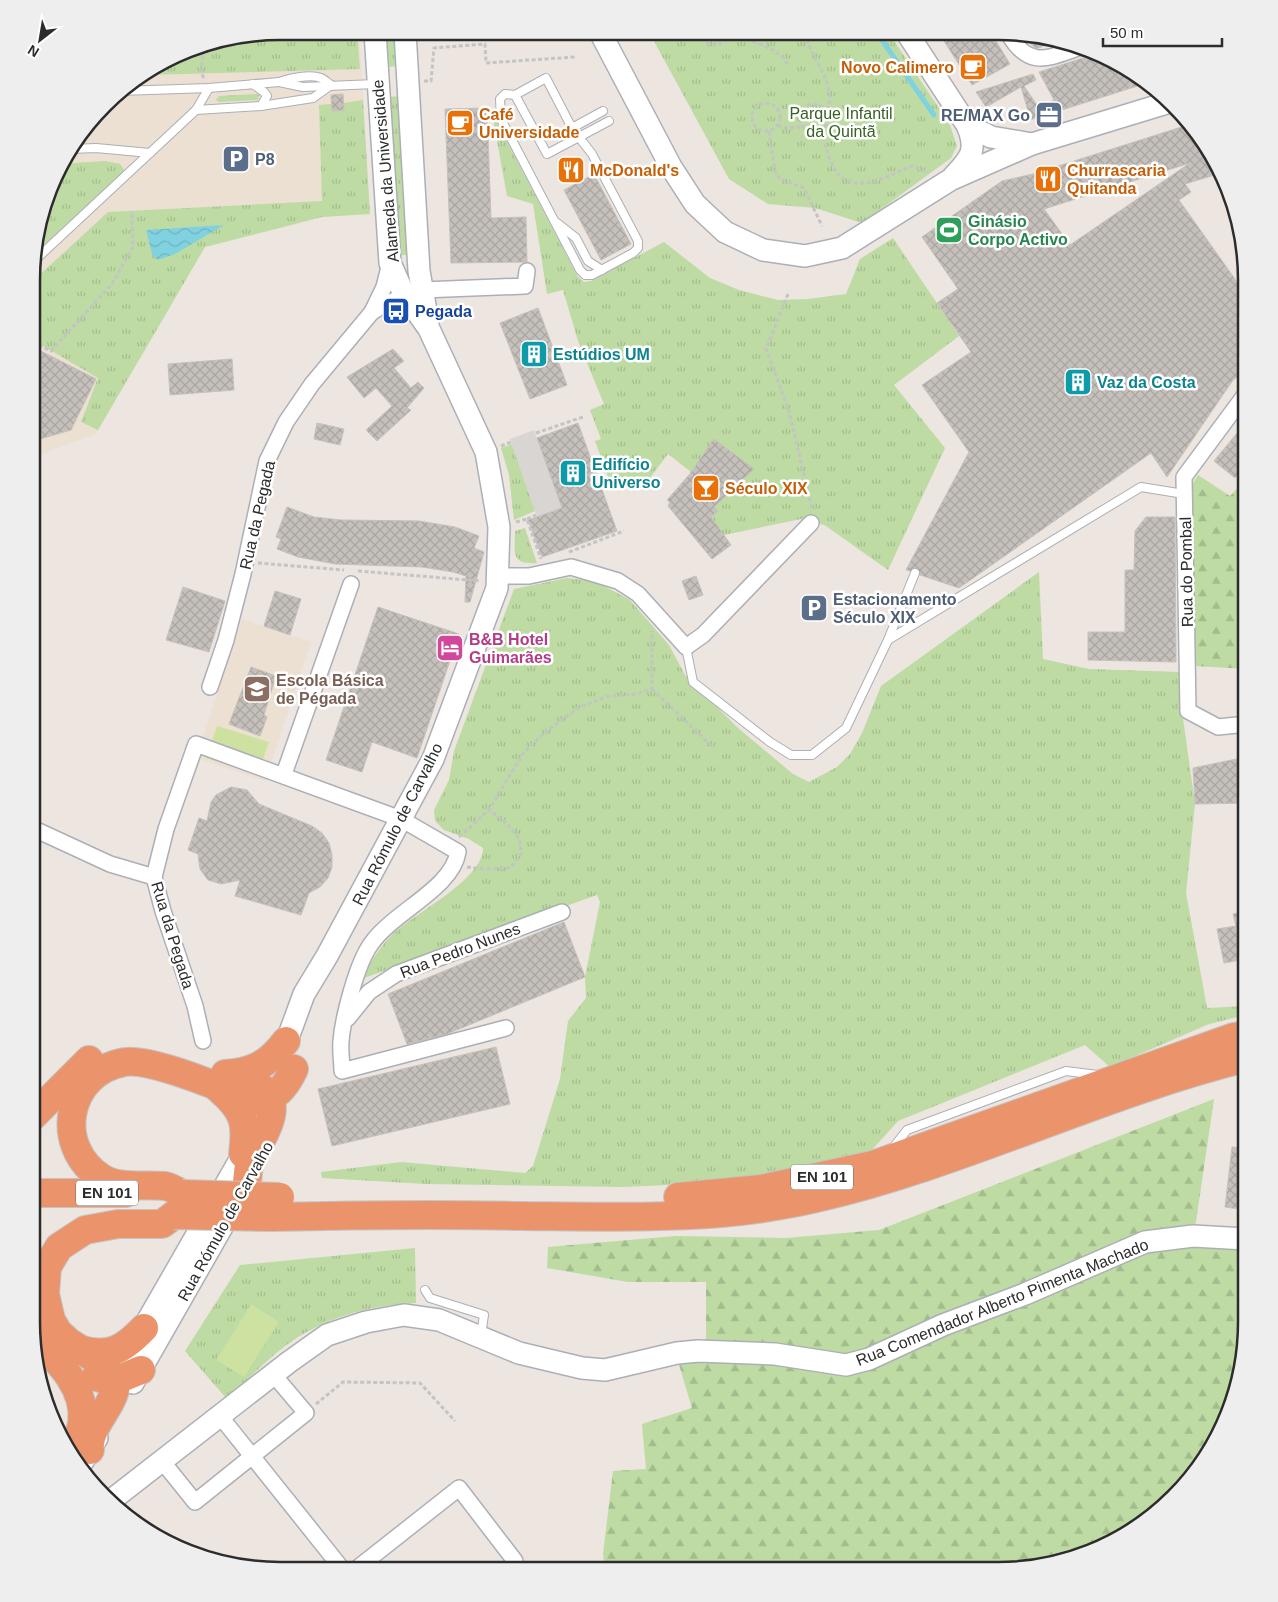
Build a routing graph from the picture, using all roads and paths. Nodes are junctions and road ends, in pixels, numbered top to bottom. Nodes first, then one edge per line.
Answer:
1 (375, 40) edge
2 (405, 40) edge
3 (604, 40) edge
4 (702, 40) edge
5 (726, 40) edge
6 (753, 40) edge
7 (809, 40) edge
8 (912, 40) edge
9 (1013, 41) edge
10 (1068, 51) edge
11 (203, 53) edge
12 (575, 57) dead end
13 (788, 65) dead end
14 (201, 73) dead end
15 (408, 82) junction
16 (252, 84) junction
17 (378, 84) junction
18 (331, 86) junction
19 (209, 88) junction
20 (134, 90) edge
21 (516, 95) junction
22 (1162, 104) edge
23 (260, 106) junction
24 (196, 110) junction
25 (604, 111) dead end
26 (826, 111) junction
27 (609, 121) dead end
28 (778, 124) junction
29 (967, 125) junction
30 (803, 127) junction
31 (572, 128) junction
32 (769, 131) junction
33 (821, 131) junction
34 (578, 138) junction
35 (1032, 144) junction
36 (79, 148) edge
37 (150, 153) junction
38 (950, 180) junction
39 (132, 211) dead end
40 (554, 220) junction
41 (822, 226) dead end
42 (42, 254) edge
43 (418, 261) junction
44 (390, 263) junction
45 (602, 270) junction
46 (528, 271) dead end
47 (788, 294) dead end
48 (414, 306) junction
49 (372, 312) junction
50 (40, 346) edge
51 (1238, 404) edge
52 (583, 417) dead end
53 (536, 434) dead end
54 (1184, 494) junction
55 (536, 514) dead end
56 (527, 519) junction
57 (811, 523) joint
58 (500, 527) junction
59 (624, 531) dead end
60 (560, 555) dead end
61 (246, 562) junction
62 (542, 562) dead end
63 (915, 573) dead end
64 (497, 579) junction
65 (351, 584) dead end
66 (655, 611) junction
67 (888, 640) junction
68 (686, 647) junction
69 (210, 687) dead end
70 (652, 689) junction
71 (1238, 725) edge
72 (714, 748) dead end
73 (284, 774) junction
74 (489, 810) junction
75 (401, 819) junction
76 (40, 832) edge
77 (449, 846) junction
78 (456, 865) junction
79 (154, 877) junction
80 (562, 912) dead end
81 (327, 956) junction
82 (345, 1021) junction
83 (506, 1028) dead end
84 (1238, 1036) edge
85 (203, 1041) dead end
86 (286, 1041) junction
87 (1238, 1060) edge
88 (294, 1069) junction
89 (222, 1081) junction
90 (269, 1098) junction
91 (40, 1109) edge
92 (244, 1154) junction
93 (248, 1182) junction
94 (40, 1194) edge
95 (178, 1204) junction
96 (275, 1207) junction
97 (40, 1209) edge
98 (1238, 1239) edge
99 (425, 1290) dead end
100 (144, 1328) junction
101 (481, 1336) junction
102 (41, 1344) edge
103 (78, 1348) junction
104 (141, 1370) junction
105 (273, 1374) junction
106 (114, 1380) junction
107 (306, 1413) junction
108 (220, 1416) junction
109 (455, 1421) dead end
110 (78, 1453) edge
111 (79, 1454) edge
112 (79, 1454) edge
113 (252, 1457) junction
114 (162, 1461) junction
115 (115, 1497) edge
116 (337, 1562) edge
117 (365, 1562) edge
118 (515, 1562) dead end

1 - 17 street, Alameda da Universidade
2 - 15 street, Alameda da Universidade
3 - 38 street
4 - 5 path
6 - 13 path
7 - 26 path
8 - 29 street
9 - 10 street
11 - 14 path
12 - 15 path
15 - 43 street, Alameda da Universidade
16 - 18 lane
16 - 19 lane
16 - 23 lane
17 - 18 lane
17 - 44 street, Alameda da Universidade
18 - 23 lane
19 - 20 lane
19 - 24 lane
21 - 31 lane
21 - 34 lane
21 - 40 lane
22 - 35 street
23 - 24 lane
24 - 37 lane
25 - 31 lane
26 - 30 path
26 - 33 path
27 - 34 lane
28 - 30 path
28 - 32 path
28 - 32 path
29 - 35 street
29 - 38 street
30 - 33 path
31 - 34 lane
32 - 41 path
33 - 38 path
34 - 45 lane
35 - 38 street
36 - 37 lane
37 - 42 lane
39 - 50 path
40 - 45 lane
40 - 45 lane
43 - 44 street
43 - 48 street, Alameda da Universidade
44 - 48 street, Alameda da Universidade
44 - 49 street
46 - 48 street
47 - 57 path
48 - 49 street
48 - 58 street, Rua Rómulo de Carvalho
49 - 61 street, Rua da Pegada
51 - 54 street, Rua do Pombal
52 - 53 path
54 - 67 lane
54 - 71 street, Rua do Pombal
55 - 56 path
56 - 58 path
56 - 62 path
57 - 68 street
58 - 64 street, Rua Rómulo de Carvalho
59 - 60 path
61 - 64 path
61 - 69 street, Rua da Pegada
63 - 67 lane
64 - 66 street
64 - 75 street, Rua Rómulo de Carvalho
65 - 73 street
66 - 68 street
66 - 70 path
67 - 68 lane
70 - 72 path
70 - 74 path
73 - 75 street
73 - 79 street, Rua da Pegada
74 - 77 path
74 - 78 path
75 - 77 street
75 - 81 street, Rua Rómulo de Carvalho
76 - 79 street
77 - 78 street
78 - 82 street
79 - 85 street, Rua da Pegada
80 - 82 street, Rua Pedro Nunes
81 - 86 street, Rua Rómulo de Carvalho
81 - 88 street, Rua Rómulo de Carvalho
82 - 83 street
84 - 96 highway, EN 101
86 - 89 highway
86 - 90 street, Rua Rómulo de Carvalho
87 - 96 highway, EN 101
88 - 90 highway
88 - 93 street, Rua Rómulo de Carvalho
89 - 90 highway
89 - 91 highway
89 - 92 highway
89 - 95 highway
90 - 92 street, Rua Rómulo de Carvalho
90 - 93 highway
92 - 100 street, Rua Rómulo de Carvalho
93 - 104 street, Rua Rómulo de Carvalho
94 - 95 highway, EN 101
95 - 96 highway, EN 101, bridge
95 - 97 highway, EN 101
95 - 103 highway
98 - 101 street, Rua Comendador Alberto Pimenta Machado
99 - 101 lane
100 - 103 highway
100 - 106 street, Rua Rómulo de Carvalho
101 - 105 street, Rua Comendador Alberto Pimenta Machado
102 - 106 highway
102 - 110 highway
103 - 106 highway
104 - 106 highway
104 - 111 street, Rua Rómulo de Carvalho
105 - 107 street
105 - 108 street, Rua Comendador Alberto Pimenta Machado
106 - 112 highway
107 - 109 path
107 - 113 street
108 - 113 street
108 - 114 street, Rua Comendador Alberto Pimenta Machado
113 - 114 street
113 - 116 street
114 - 115 street, Rua Comendador Alberto Pimenta Machado
117 - 118 street

